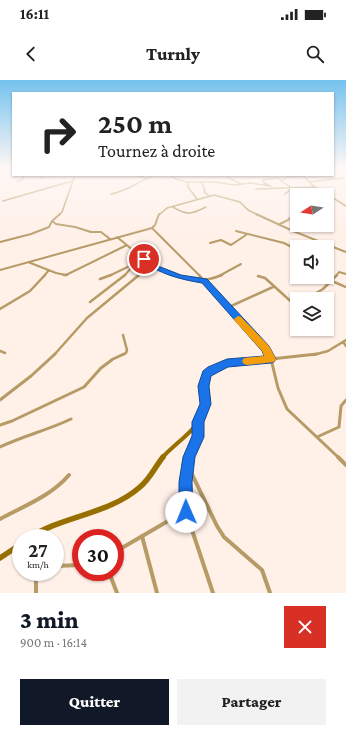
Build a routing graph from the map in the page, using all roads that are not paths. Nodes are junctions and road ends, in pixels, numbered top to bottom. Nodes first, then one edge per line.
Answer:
1 (34, 192) edge
2 (68, 192) edge
3 (119, 192) edge
4 (192, 192) edge
5 (204, 192) edge
6 (289, 192) edge
7 (111, 194) dead end
8 (285, 194) dead end
9 (208, 196) junction
10 (197, 199) junction
11 (335, 200) edge
12 (3, 201) dead end
13 (346, 206) edge
14 (173, 207) junction
15 (206, 207) dead end
16 (290, 218) edge
17 (52, 221) junction
18 (280, 224) junction
19 (152, 228) junction
20 (236, 232) dead end
21 (246, 235) junction
22 (117, 238) junction
23 (111, 239) junction
24 (315, 240) edge
25 (0, 242) edge
26 (210, 243) dead end
27 (127, 245) junction
28 (290, 246) edge
29 (334, 248) edge
30 (346, 252) edge
31 (144, 259) junction
32 (28, 262) junction
33 (241, 264) dead end
34 (151, 265) junction
35 (132, 267) junction
36 (0, 270) edge
37 (49, 270) junction
38 (346, 274) edge
39 (258, 276) dead end
40 (334, 278) edge
41 (100, 279) dead end
42 (204, 280) junction
43 (334, 282) edge
44 (328, 284) edge
45 (273, 287) junction
46 (346, 287) edge
47 (319, 292) edge
48 (290, 300) edge
49 (90, 302) dead end
50 (229, 307) junction
51 (0, 309) edge
52 (123, 335) dead end
53 (345, 341) edge
54 (346, 346) edge
55 (0, 351) edge
56 (5, 353) dead end
57 (271, 359) junction
58 (0, 400) edge
59 (346, 400) edge
60 (71, 418) dead end
61 (198, 422) junction
62 (0, 425) edge
63 (317, 437) junction
64 (0, 447) edge
65 (346, 465) edge
66 (188, 466) junction
67 (69, 475) dead end
68 (204, 500) junction
69 (186, 512) junction
70 (0, 519) edge
71 (44, 529) edge
72 (142, 536) junction
73 (124, 547) edge
74 (12, 550) edge
75 (0, 558) edge
76 (36, 581) edge
77 (112, 581) edge
78 (36, 593) edge
79 (117, 593) edge
80 (157, 593) edge
81 (213, 593) edge
82 (270, 593) edge

1 - 12 street
2 - 17 street
3 - 7 street
4 - 10 street
5 - 9 street
6 - 8 street
9 - 10 street
9 - 18 street
10 - 14 street
11 - 13 street
14 - 15 street
14 - 19 street
16 - 18 street
17 - 23 street
17 - 25 street
18 - 24 street
19 - 22 street
19 - 42 street
20 - 21 street
21 - 26 street
21 - 28 street
22 - 23 street
22 - 27 street
23 - 32 street
27 - 31 street
27 - 37 street
29 - 30 street
31 - 34 street
31 - 35 street
32 - 36 street
32 - 37 street
33 - 42 street
34 - 42 street
34 - 58 street
35 - 41 street
35 - 49 street
37 - 51 street
38 - 40 street
39 - 45 street
42 - 50 street
43 - 46 street
44 - 47 street
45 - 48 street
45 - 50 street
50 - 57 street
52 - 62 street
53 - 54 street
53 - 57 street
55 - 56 street
57 - 61 street
57 - 63 street
59 - 63 street
60 - 64 street
61 - 66 street
61 - 71 street
63 - 65 street
66 - 68 street
66 - 69 street
67 - 70 street
68 - 69 street
68 - 82 street
69 - 72 street
69 - 81 street
72 - 73 street
72 - 80 street
74 - 75 street
76 - 78 street
77 - 79 street

